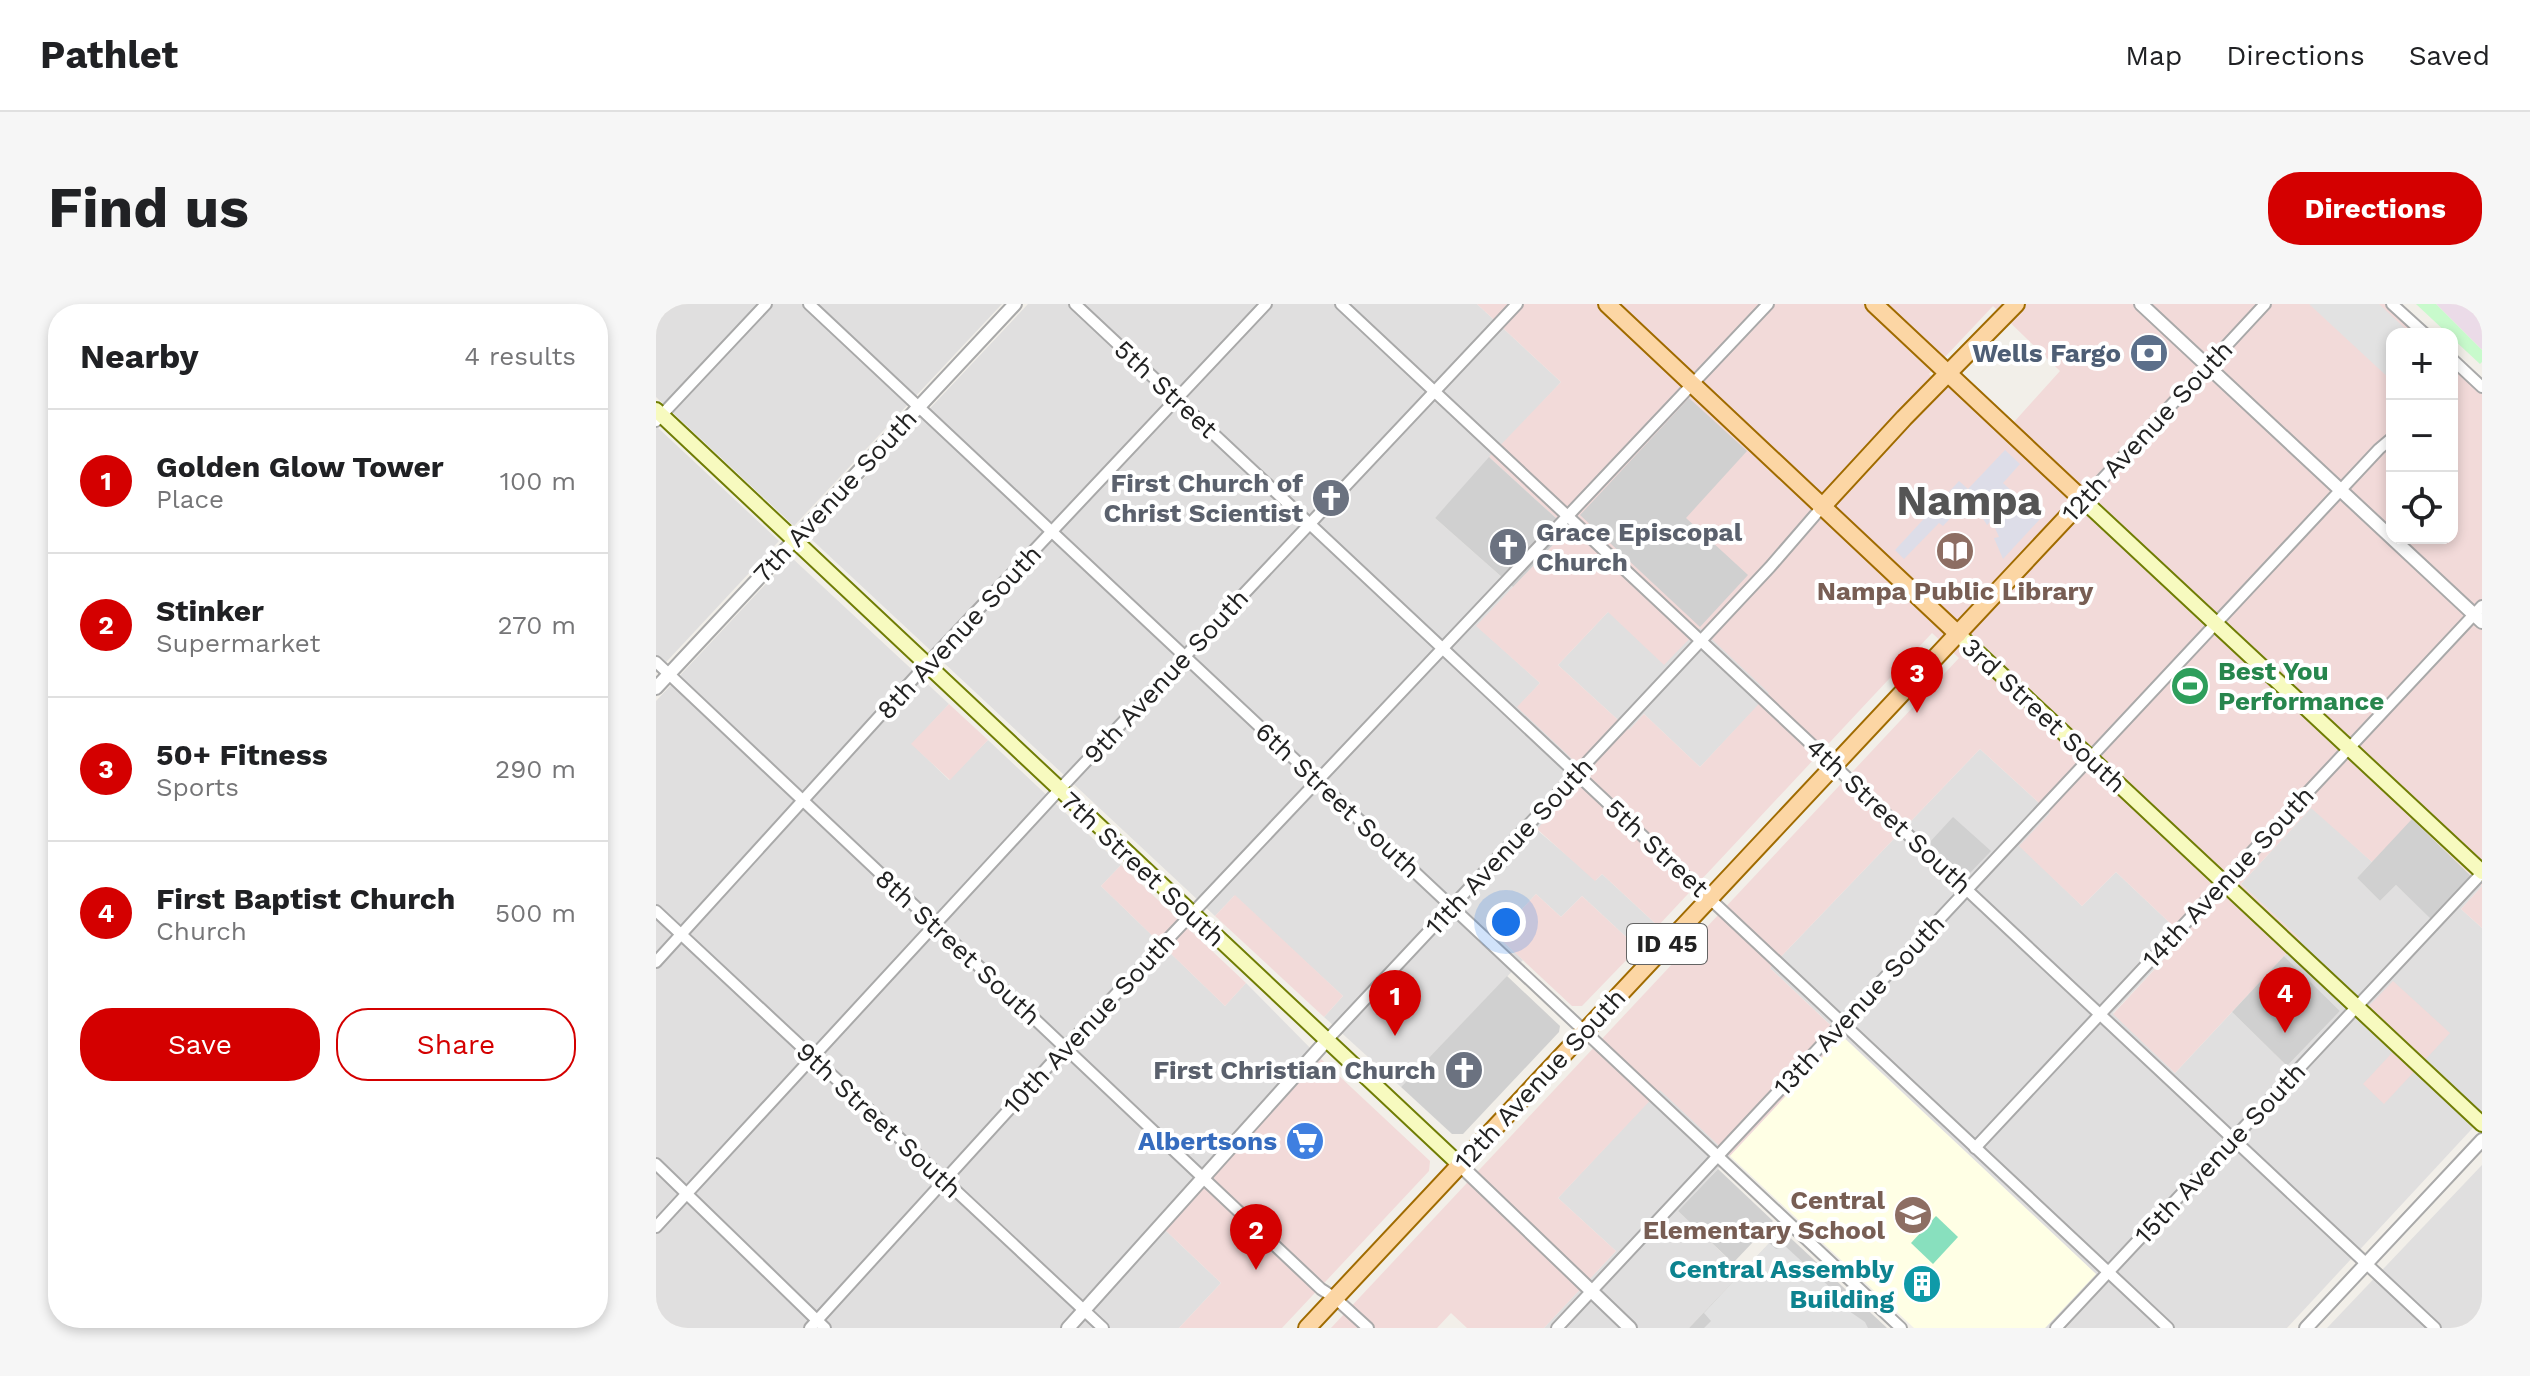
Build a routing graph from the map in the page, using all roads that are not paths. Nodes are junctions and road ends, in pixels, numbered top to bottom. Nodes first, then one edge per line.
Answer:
1 (766, 304) edge
2 (809, 304) edge
3 (1015, 304) edge
4 (1075, 304) edge
5 (1266, 304) edge
6 (1341, 304) edge
7 (1517, 304) edge
8 (1607, 304) edge
9 (1768, 304) edge
10 (1874, 304) edge
11 (2016, 304) edge
12 (2141, 304) edge
13 (2265, 304) edge
14 (2392, 304) edge
15 (2418, 328) edge
16 (2458, 365) edge
17 (2208, 366) junction
18 (2461, 368) junction
19 (2458, 371) edge
20 (1948, 374) junction
21 (1692, 384) junction
22 (2482, 387) edge
23 (1434, 391) junction
24 (1176, 399) junction
25 (918, 408) junction
26 (658, 416) edge
27 (2386, 444) edge
28 (2341, 490) junction
29 (2083, 500) junction
30 (1822, 507) junction
31 (1568, 516) junction
32 (1309, 524) junction
33 (1051, 532) junction
34 (793, 540) junction
35 (2479, 614) edge
36 (2215, 623) junction
37 (1958, 634) junction
38 (1701, 640) junction
39 (1443, 649) junction
40 (1184, 657) junction
41 (656, 662) edge
42 (926, 665) junction
43 (668, 674) junction
44 (656, 688) edge
45 (2349, 748) junction
46 (2090, 757) junction
47 (1834, 764) junction
48 (1576, 774) junction
49 (1318, 781) junction
50 (1059, 790) junction
51 (804, 801) junction
52 (2482, 872) edge
53 (2223, 882) junction
54 (1967, 890) junction
55 (1710, 898) junction
56 (1452, 907) junction
57 (656, 911) edge
58 (1192, 914) junction
59 (936, 926) junction
60 (681, 936) junction
61 (656, 962) edge
62 (2357, 1007) junction
63 (2100, 1015) junction
64 (1842, 1023) junction
65 (1585, 1031) junction
66 (1327, 1040) junction
67 (1065, 1048) junction
68 (812, 1058) junction
69 (2482, 1124) edge
70 (2232, 1138) junction
71 (2482, 1140) edge
72 (1975, 1148) junction
73 (1717, 1156) junction
74 (656, 1164) edge
75 (1460, 1165) junction
76 (1204, 1179) junction
77 (943, 1180) junction
78 (687, 1194) junction
79 (656, 1227) edge
80 (2366, 1264) junction
81 (2108, 1272) junction
82 (1591, 1292) junction
83 (1335, 1298) junction
84 (1084, 1310) junction
85 (817, 1326) edge
86 (1068, 1328) edge
87 (1103, 1328) edge
88 (1307, 1328) edge
89 (1368, 1328) edge
90 (1557, 1328) edge
91 (1630, 1328) edge
92 (1901, 1328) edge
93 (2056, 1328) edge
94 (2168, 1328) edge
95 (2306, 1328) edge
96 (2435, 1328) edge

1 - 26 street
2 - 25 street, 6th Street South
3 - 25 street, 7th Avenue South
4 - 24 street, 5th Street
5 - 24 street, 8th Avenue South
6 - 23 street, 4th Street South
7 - 23 street, 9th Avenue South
8 - 21 main road, 3rd Street South
9 - 21 street, 10th Avenue South
10 - 20 main road
11 - 20 main road
12 - 17 street
13 - 17 street, 12th Avenue South
14 - 15 street
16 - 18 street
17 - 28 street
17 - 29 street, 12th Avenue South
18 - 19 street
18 - 22 street
20 - 29 main road
20 - 30 main road
21 - 30 main road, 3rd Street South
21 - 31 street, 10th Avenue South
23 - 31 street, 4th Street South
23 - 32 street, 9th Avenue South
24 - 32 street, 5th Street
24 - 33 street, 8th Avenue South
25 - 33 street, 6th Street South
25 - 34 street, 7th Avenue South
26 - 34 main road, 7th Street South
27 - 28 street, 13th Avenue South
28 - 35 street
28 - 36 street, 13th Avenue South
29 - 36 main road
29 - 37 main road, 12th Avenue South
30 - 37 main road, 3rd Street South
30 - 38 street, 11th Avenue South
31 - 38 street, 4th Street South
31 - 39 street, 10th Avenue South
32 - 39 street, 5th Street
32 - 40 street, 9th Avenue South
33 - 40 street, 6th Street South
33 - 42 street, 8th Avenue South
34 - 42 main road, 7th Street South
34 - 43 street, 7th Avenue South
35 - 45 street, 14th Avenue South
36 - 45 main road
36 - 46 street, 13th Avenue South
37 - 46 main road, 3rd Street South
37 - 47 main road, 12th Avenue South / ID 45
38 - 47 street, 4th Street South
38 - 48 street, 11th Avenue South
39 - 48 street, 5th Street
39 - 49 street, 10th Avenue South
40 - 49 street, 6th Street South
40 - 50 street, 9th Avenue South
41 - 43 street, 8th Street South
42 - 50 main road, 7th Street South
42 - 51 street, 8th Avenue South
43 - 44 street, 7th Avenue South
43 - 51 street, 8th Street South
45 - 52 main road
45 - 53 street, 14th Avenue South
46 - 53 main road, 3rd Street South
46 - 54 street, 13th Avenue South
47 - 54 street, 4th Street South
47 - 55 main road, 12th Avenue South / ID 45
48 - 55 street, 5th Street
48 - 56 street, 11th Avenue South
49 - 56 street, 6th Street South
49 - 58 street, 10th Avenue South
50 - 58 main road, 7th Street South
50 - 59 street, 9th Avenue South
51 - 59 street, 8th Street South
51 - 60 street, 8th Avenue South
52 - 62 street, 15th Avenue South
53 - 62 main road, 3rd Street South
53 - 63 street, 14th Avenue South
54 - 63 street, 4th Street South
54 - 64 street, 13th Avenue South
55 - 64 street, 5th Street
55 - 65 main road, 12th Avenue South / ID 45
56 - 65 street, 6th Street South
56 - 66 street, 11th Avenue South
57 - 60 street, 9th Street South
58 - 66 main road, 7th Street South
58 - 67 street, 10th Avenue South
59 - 67 street, 8th Street South
59 - 68 street, 9th Avenue South
60 - 61 street, 8th Avenue South
60 - 68 street, 9th Street South
62 - 69 main road, 3rd Street South
62 - 70 street, 15th Avenue South
63 - 70 street, 4th Street South
63 - 72 street, 14th Avenue South
64 - 72 street, 5th Street
64 - 73 street, 13th Avenue South
65 - 73 street, 6th Street South
65 - 75 main road, 12th Avenue South / ID 45
66 - 75 main road, 7th Street South
66 - 76 street, 11th Avenue South
67 - 76 street, 8th Street South
67 - 77 street, 10th Avenue South
68 - 77 street, 9th Street South
68 - 78 street, 9th Avenue South
70 - 80 street, 4th Street South
70 - 81 street, 15th Avenue South
71 - 80 street
72 - 81 street, 5th Street
73 - 82 street, 13th Avenue South
73 - 92 street, 6th Street South
74 - 78 street
75 - 82 street, 7th Street South
75 - 83 main road, 12th Avenue South / ID 45
76 - 83 street, 8th Street South
76 - 84 street, 11th Avenue South
77 - 84 street, 9th Street South
77 - 85 street, 10th Avenue South
78 - 79 street, 9th Avenue South
78 - 85 street
80 - 95 street
80 - 96 street, 4th Street South
81 - 93 street, 15th Avenue South
81 - 94 street, 5th Street
82 - 90 street, 13th Avenue South
82 - 91 street, 7th Street South
83 - 88 main road, 12th Avenue South / ID 45
83 - 89 street, 8th Street South
84 - 86 street, 11th Avenue South
84 - 87 street, 9th Street South

